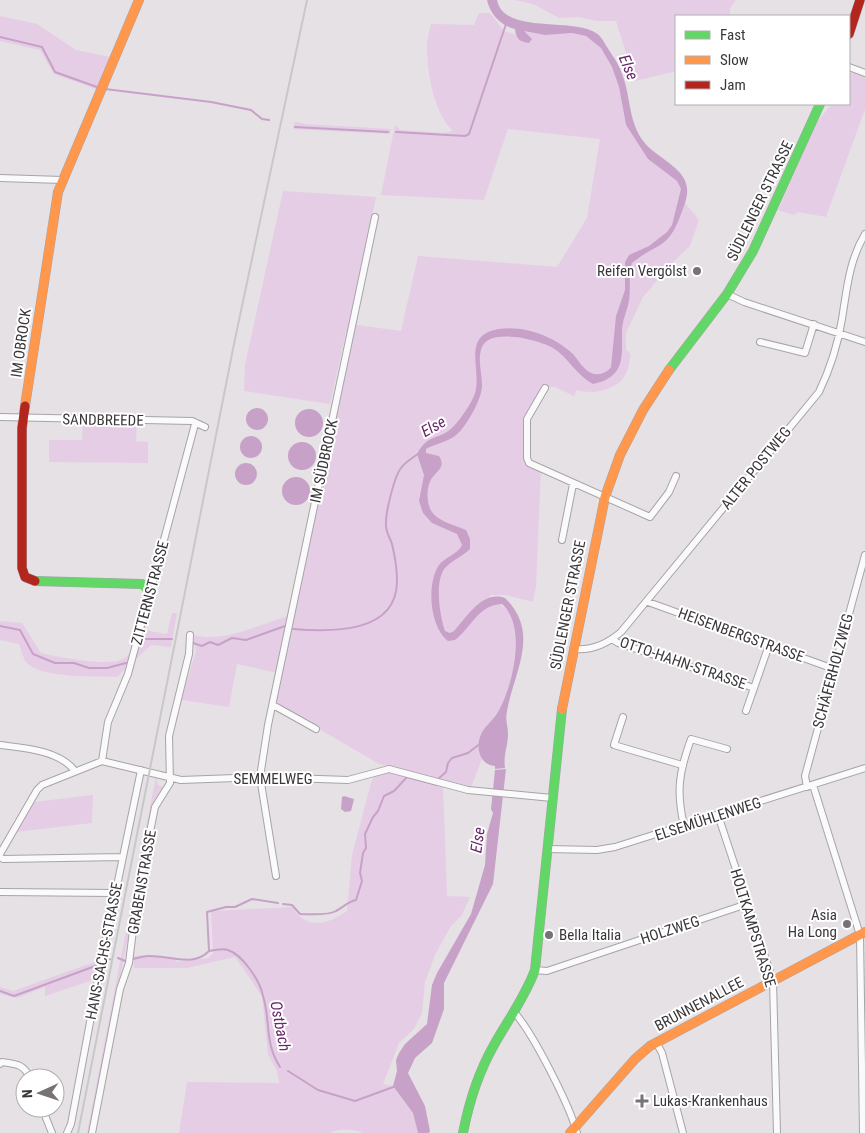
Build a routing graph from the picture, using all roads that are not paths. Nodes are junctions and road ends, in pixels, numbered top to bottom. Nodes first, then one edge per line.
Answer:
1 (139, 0) edge
2 (860, 0) edge
3 (850, 31) edge
4 (850, 67) edge
5 (865, 73) edge
6 (820, 105) edge
7 (823, 105) edge
8 (813, 120) junction
9 (0, 178) edge
10 (62, 180) junction
11 (375, 216) dead end
12 (865, 234) edge
13 (727, 294) junction
14 (814, 324) junction
15 (839, 332) junction
16 (760, 342) dead end
17 (865, 342) edge
18 (545, 388) dead end
19 (0, 418) edge
20 (24, 418) junction
21 (195, 424) junction
22 (205, 427) dead end
23 (676, 476) dead end
24 (573, 484) junction
25 (605, 497) junction
26 (562, 540) dead end
27 (865, 556) edge
28 (150, 591) junction
29 (648, 602) junction
30 (190, 635) dead end
31 (612, 639) junction
32 (769, 645) junction
33 (573, 650) junction
34 (834, 669) junction
35 (754, 688) junction
36 (273, 705) junction
37 (746, 711) dead end
38 (623, 717) dead end
39 (316, 729) dead end
40 (0, 745) edge
41 (726, 749) dead end
42 (102, 761) junction
43 (682, 765) junction
44 (865, 768) edge
45 (141, 770) junction
46 (76, 771) junction
47 (260, 776) junction
48 (170, 777) junction
49 (810, 786) junction
50 (552, 798) junction
51 (718, 815) junction
52 (684, 826) junction
53 (547, 849) junction
54 (0, 856) edge
55 (122, 857) junction
56 (276, 876) dead end
57 (0, 892) edge
58 (115, 893) junction
59 (747, 904) junction
60 (863, 934) edge
61 (535, 970) junction
62 (772, 981) junction
63 (514, 1012) junction
64 (656, 1042) junction
65 (0, 1064) edge
66 (25, 1068) edge
67 (46, 1118) edge
68 (574, 1131) edge
69 (52, 1133) edge
70 (68, 1133) edge
71 (92, 1133) edge
72 (463, 1133) edge
73 (683, 1133) edge
74 (777, 1133) edge
75 (863, 1133) edge

1 - 10 main road, IM OBROCK
2 - 3 main road
4 - 5 street
6 - 8 main road, SÜDLENGER STRASSE
7 - 8 main road, SÜDLENGER STRASSE
8 - 13 main road, SÜDLENGER STRASSE
9 - 10 street
10 - 20 main road, IM OBROCK
11 - 36 street, IM SÜDBROCK
12 - 15 street, ALTER POSTWEG
13 - 14 street
13 - 25 main road, SÜDLENGER STRASSE
14 - 15 street
14 - 16 street
15 - 17 street
15 - 29 street, ALTER POSTWEG
18 - 24 street
19 - 20 street, SANDBREEDE
20 - 21 street, SANDBREEDE
20 - 28 main road, IM OBROCK
21 - 22 street, SANDBREEDE
21 - 28 street, ZITTERNSTRASSE
23 - 25 street
24 - 25 street
24 - 26 street
25 - 33 main road, SÜDLENGER STRASSE
27 - 34 street, SCHÄFERHOLZWEG
28 - 42 street, ZITTERNSTRASSE
29 - 31 street, ALTER POSTWEG
29 - 32 street, HEISENBERGSTRASSE
30 - 48 street, GRABENSTRASSE
31 - 33 street, ALTER POSTWEG
31 - 35 street, OTTO-HAHN-STRASSE
32 - 34 street, HEISENBERGSTRASSE
32 - 35 street, OTTO-HAHN-STRASSE
33 - 50 main road, SÜDLENGER STRASSE
34 - 49 street, SCHÄFERHOLZWEG
35 - 37 street, OTTO-HAHN-STRASSE
36 - 39 street
36 - 47 street, IM SÜDBROCK
38 - 43 street
40 - 46 street
41 - 43 street
42 - 45 street, SEMMELWEG
42 - 46 street
43 - 52 street
44 - 49 street, ELSEMÜHLENWEG
45 - 48 street, SEMMELWEG
45 - 55 street, HANS-SACHS-STRASSE
46 - 54 street
47 - 48 street, SEMMELWEG
47 - 50 street, SEMMELWEG
47 - 56 street, IM SÜDBROCK
48 - 71 street, GRABENSTRASSE
49 - 51 street, ELSEMÜHLENWEG
49 - 60 street
50 - 53 main road, SÜDLENGER STRASSE
51 - 52 street, ELSEMÜHLENWEG
51 - 59 street, HOLTKAMPSTRASSE
52 - 53 street, ELSEMÜHLENWEG
53 - 61 main road, SÜDLENGER STRASSE
54 - 55 street
55 - 58 street, HANS-SACHS-STRASSE
57 - 58 street
58 - 70 street, HANS-SACHS-STRASSE
59 - 61 street, HOLZWEG
59 - 62 street, HOLTKAMPSTRASSE
60 - 62 main road, BRUNNENALLEE
60 - 75 street
61 - 63 main road, SÜDLENGER STRASSE
62 - 64 main road, BRUNNENALLEE
62 - 74 street, HOLTKAMPSTRASSE
63 - 68 street
63 - 72 main road, SÜDLENGER STRASSE
64 - 68 main road, BRUNNENALLEE
64 - 73 street
65 - 66 street
67 - 69 street

